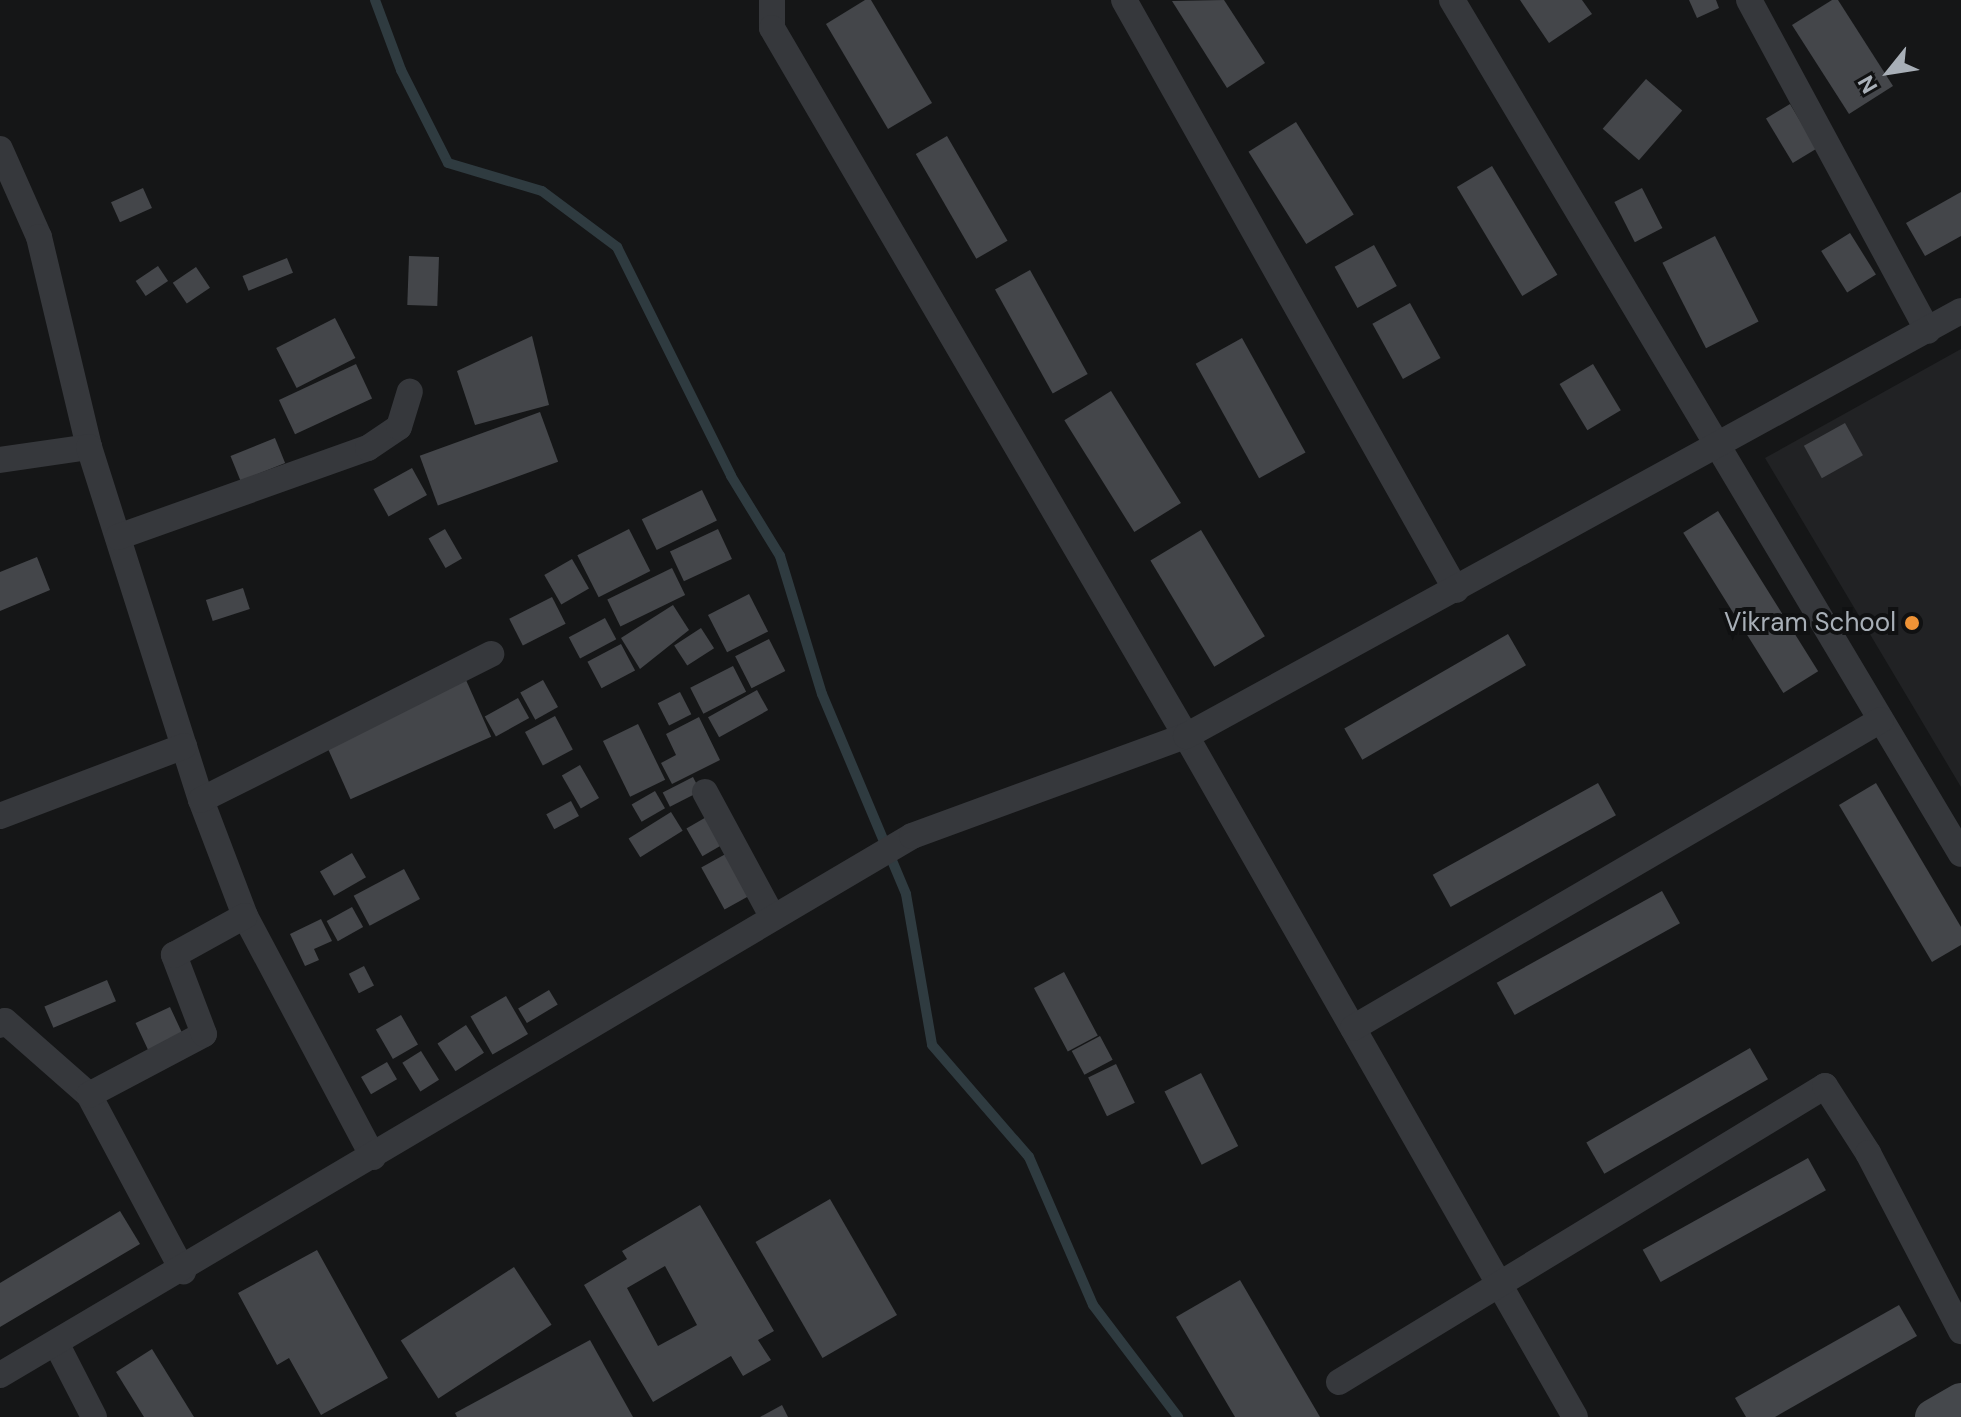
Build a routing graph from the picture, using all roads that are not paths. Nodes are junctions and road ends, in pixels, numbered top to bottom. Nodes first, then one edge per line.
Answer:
1 (772, 0) edge
2 (1124, 0) edge
3 (1452, 0) edge
4 (1749, 0) edge
5 (0, 149) edge
6 (1961, 311) edge
7 (1928, 331) junction
8 (410, 392) dead end
9 (89, 447) junction
10 (1719, 448) junction
11 (0, 460) edge
12 (118, 537) junction
13 (1456, 590) junction
14 (491, 654) dead end
15 (1881, 720) junction
16 (1186, 736) junction
17 (184, 746) junction
18 (705, 792) dead end
19 (201, 800) junction
20 (0, 816) edge
21 (1961, 854) edge
22 (245, 916) junction
23 (773, 918) junction
24 (0, 1025) edge
25 (1353, 1028) junction
26 (89, 1095) junction
27 (373, 1157) junction
28 (183, 1271) junction
29 (1499, 1283) junction
30 (1961, 1331) edge
31 (56, 1343) junction
32 (0, 1375) edge
33 (1339, 1382) dead end
34 (1961, 1401) edge
35 (94, 1417) edge
36 (1575, 1417) edge
37 (1933, 1417) edge

1 - 16 street
2 - 13 street
3 - 10 street
4 - 7 street
5 - 9 street
6 - 7 street
7 - 10 street
8 - 12 street
9 - 11 street
9 - 12 street
10 - 13 street
10 - 15 street
12 - 17 street
13 - 16 street
14 - 19 street
15 - 21 street
15 - 25 street
16 - 23 street
16 - 25 street
17 - 19 street
17 - 20 street
18 - 23 street
19 - 22 street
22 - 26 street
22 - 27 street
23 - 27 street
24 - 26 street
25 - 29 street
26 - 28 street
27 - 28 street
28 - 31 street
29 - 30 street
29 - 33 street
29 - 36 street
31 - 32 street
31 - 35 street
34 - 37 main road

